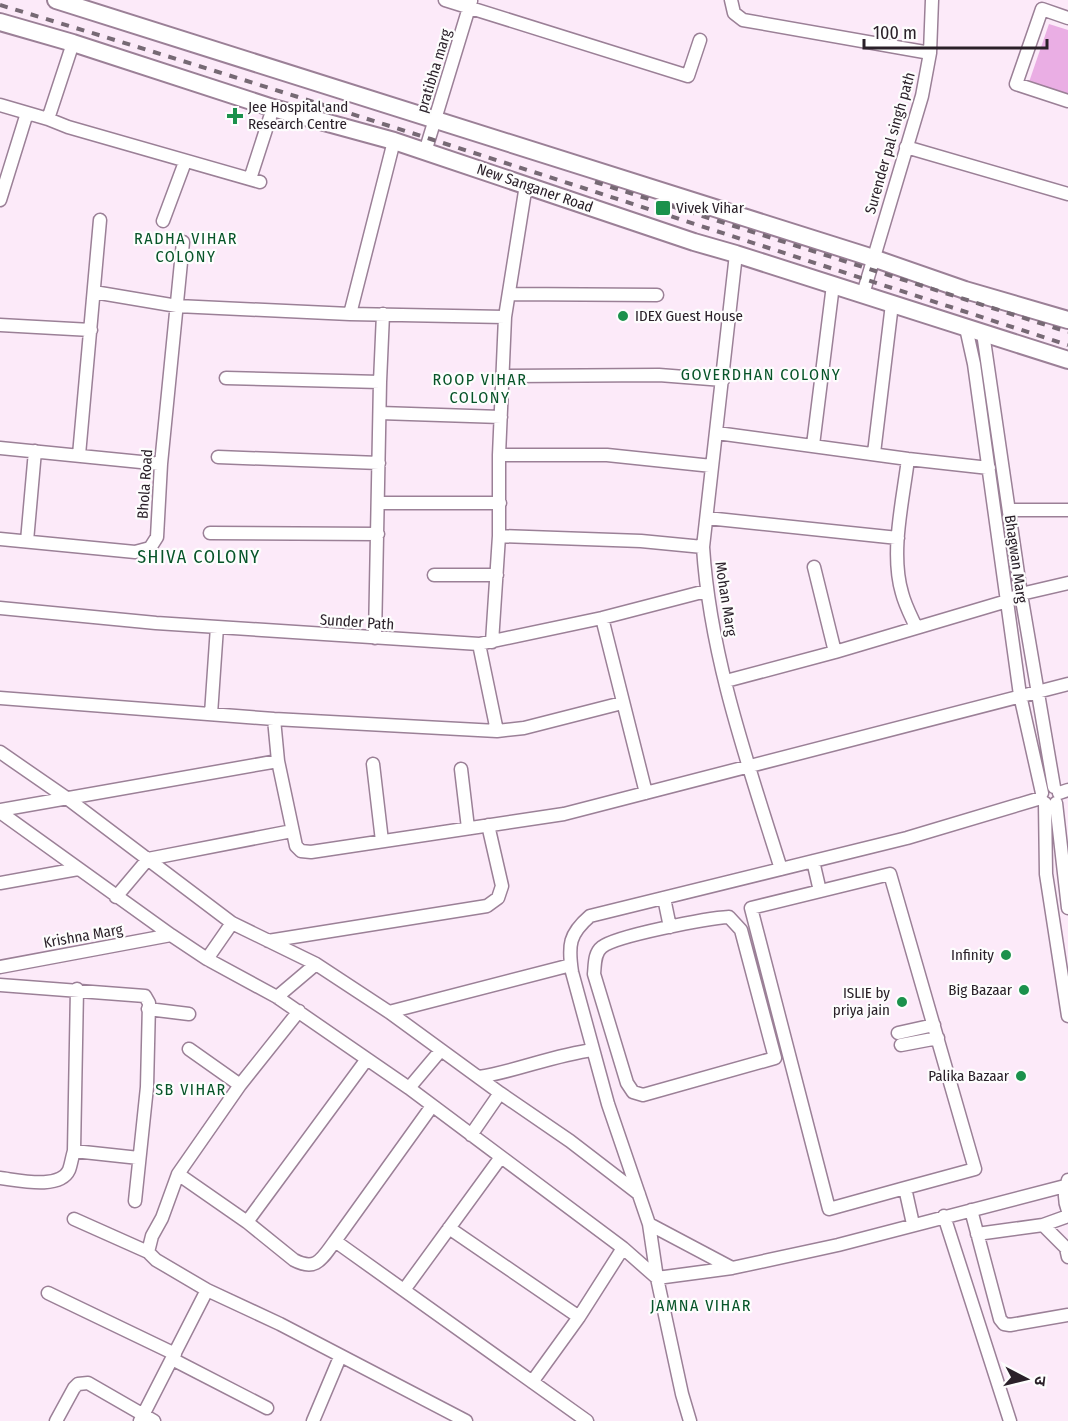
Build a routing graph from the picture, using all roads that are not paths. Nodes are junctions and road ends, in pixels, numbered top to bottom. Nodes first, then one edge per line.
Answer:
1 (56, 0) edge
2 (445, 0) edge
3 (731, 0) edge
4 (932, 0) edge
5 (471, 4) edge
6 (1068, 18) edge
7 (0, 22) edge
8 (700, 40) dead end
9 (73, 43) junction
10 (930, 53) junction
11 (1068, 101) edge
12 (0, 105) edge
13 (273, 108) junction
14 (27, 113) junction
15 (48, 119) junction
16 (434, 120) junction
17 (394, 141) junction
18 (906, 147) junction
19 (425, 152) junction
20 (185, 162) junction
21 (526, 185) junction
22 (1068, 194) edge
23 (0, 200) edge
24 (100, 220) dead end
25 (163, 221) dead end
26 (183, 242) dead end
27 (736, 254) junction
28 (873, 258) junction
29 (833, 285) junction
30 (94, 292) junction
31 (509, 294) junction
32 (863, 294) junction
33 (657, 296) dead end
34 (892, 304) junction
35 (177, 306) junction
36 (350, 314) junction
37 (383, 314) junction
38 (505, 317) junction
39 (1068, 320) edge
40 (0, 325) edge
41 (966, 328) junction
42 (90, 330) junction
43 (983, 333) junction
44 (1068, 360) edge
45 (502, 375) junction
46 (225, 378) dead end
47 (723, 380) junction
48 (380, 382) junction
49 (380, 413) junction
50 (501, 417) junction
51 (717, 433) junction
52 (813, 445) junction
53 (0, 448) edge
54 (35, 451) junction
55 (874, 453) junction
56 (79, 455) junction
57 (499, 455) junction
58 (218, 456) dead end
59 (908, 459) junction
60 (161, 464) junction
61 (378, 464) junction
62 (712, 466) junction
63 (988, 468) junction
64 (378, 503) junction
65 (500, 503) junction
66 (1009, 510) junction
67 (1068, 510) edge
68 (707, 518) junction
69 (210, 533) dead end
70 (378, 534) junction
71 (499, 536) junction
72 (898, 538) junction
73 (0, 539) edge
74 (27, 541) junction
75 (704, 547) junction
76 (814, 567) dead end
77 (434, 575) dead end
78 (497, 575) junction
79 (1068, 583) edge
80 (706, 591) junction
81 (1021, 594) junction
82 (1007, 601) junction
83 (0, 608) edge
84 (602, 618) junction
85 (217, 627) junction
86 (916, 627) junction
87 (375, 638) junction
88 (492, 642) junction
89 (479, 644) junction
90 (835, 652) junction
91 (726, 681) junction
92 (1068, 684) edge
93 (1037, 692) junction
94 (1020, 695) junction
95 (0, 698) edge
96 (622, 703) junction
97 (211, 714) junction
98 (274, 719) junction
99 (497, 731) junction
100 (0, 752) edge
101 (278, 761) junction
102 (373, 764) dead end
103 (749, 765) junction
104 (461, 769) dead end
105 (646, 793) junction
106 (1052, 795) edge
107 (68, 799) junction
108 (0, 811) edge
109 (488, 825) junction
110 (468, 828) junction
111 (292, 831) junction
112 (382, 841) junction
113 (148, 859) junction
114 (813, 861) junction
115 (78, 869) junction
116 (781, 869) junction
117 (0, 883) edge
118 (820, 891) junction
119 (116, 897) junction
120 (664, 898) junction
121 (1068, 908) edge
122 (232, 923) junction
123 (670, 927) junction
124 (171, 935) junction
125 (268, 941) junction
126 (207, 959) junction
127 (316, 964) junction
128 (571, 965) junction
129 (0, 967) edge
130 (0, 985) edge
131 (77, 989) junction
132 (277, 997) junction
133 (148, 1009) junction
134 (299, 1011) junction
135 (389, 1012) junction
136 (189, 1014) dead end
137 (1068, 1016) edge
138 (934, 1024) junction
139 (898, 1032) dead end
140 (938, 1038) junction
141 (901, 1045) dead end
142 (189, 1049) dead end
143 (441, 1050) junction
144 (593, 1050) junction
145 (367, 1059) junction
146 (479, 1077) junction
147 (240, 1085) junction
148 (409, 1088) junction
149 (500, 1093) junction
150 (432, 1106) junction
151 (471, 1135) junction
152 (74, 1151) junction
153 (501, 1156) junction
154 (139, 1158) junction
155 (178, 1174) junction
156 (0, 1178) edge
157 (1067, 1183) edge
158 (905, 1188) junction
159 (640, 1195) junction
160 (135, 1201) dead end
161 (971, 1210) junction
162 (1068, 1211) edge
163 (944, 1216) junction
164 (1068, 1216) edge
165 (74, 1219) dead end
166 (247, 1222) junction
167 (649, 1224) junction
168 (913, 1224) junction
169 (1044, 1225) junction
170 (449, 1227) junction
171 (978, 1234) junction
172 (335, 1241) junction
173 (624, 1248) junction
174 (148, 1252) junction
175 (1068, 1257) edge
176 (732, 1268) junction
177 (657, 1278) junction
178 (207, 1290) junction
179 (404, 1290) junction
180 (48, 1293) dead end
181 (1068, 1315) edge
182 (579, 1317) junction
183 (174, 1357) junction
184 (340, 1357) junction
185 (532, 1382) junction
186 (267, 1408) dead end
187 (146, 1419) edge
188 (56, 1421) edge
189 (313, 1421) edge
190 (465, 1421) edge
191 (587, 1421) edge
192 (690, 1421) edge
193 (1010, 1421) edge

1 - 16 main road
2 - 5 street
3 - 10 street
4 - 10 street, Surender pal singh path
5 - 8 street
5 - 16 street, pratibha marg
6 - 11 street
7 - 9 main road, New Sanganer Road
9 - 13 main road, New Sanganer Road
9 - 15 street
10 - 18 street, Surender pal singh path
12 - 14 street
13 - 17 main road, New Sanganer Road
13 - 20 street
14 - 15 street
14 - 23 street
15 - 20 street
16 - 19 street, pratibha marg
16 - 28 main road
17 - 19 main road, New Sanganer Road
17 - 36 street
18 - 22 street
18 - 28 street, Surender pal singh path
19 - 21 main road, New Sanganer Road
20 - 25 street
21 - 27 main road, New Sanganer Road
21 - 31 street
24 - 30 street
26 - 35 street, Bhola Road
27 - 29 main road, New Sanganer Road
27 - 47 street, Mohan Marg
28 - 32 street, Surender pal singh path
28 - 39 main road
29 - 32 main road, New Sanganer Road
29 - 52 street
30 - 35 street
30 - 42 street
31 - 33 street
31 - 38 street
32 - 34 main road, New Sanganer Road
34 - 41 main road, New Sanganer Road
34 - 55 street
35 - 36 street
35 - 60 street, Bhola Road
36 - 37 street
37 - 38 street
37 - 48 street
38 - 45 street
40 - 42 street
41 - 43 main road, New Sanganer Road
41 - 63 street, Bhagwan Marg
42 - 56 street
43 - 44 main road, New Sanganer Road
43 - 66 street, Bhagwan Marg
45 - 47 street
45 - 50 street
46 - 48 street
47 - 51 street, Mohan Marg
48 - 49 street
49 - 50 street
49 - 61 street
50 - 57 street
51 - 52 street
51 - 62 street, Mohan Marg
52 - 55 street
53 - 54 street
54 - 56 street
54 - 74 street
55 - 59 street
56 - 60 street
57 - 62 street
57 - 65 street
58 - 61 street
59 - 63 street
59 - 72 street
60 - 74 street, Bhola Road
61 - 64 street
62 - 68 street, Mohan Marg
63 - 82 street, Bhagwan Marg
64 - 65 street
64 - 70 street
65 - 71 street
66 - 67 street
66 - 81 street, Bhagwan Marg
68 - 72 street
68 - 75 street, Mohan Marg
69 - 70 street
70 - 87 street
71 - 75 street
71 - 78 street
72 - 86 street
73 - 74 street, Bhola Road
75 - 80 street, Mohan Marg
76 - 90 street
77 - 78 street
78 - 88 street
79 - 81 street
80 - 84 street, Sunder Path
80 - 91 street, Mohan Marg
81 - 82 street
81 - 93 street, Bhagwan Marg
82 - 86 street
82 - 94 street, Bhagwan Marg
83 - 85 street, Sunder Path
84 - 88 street, Sunder Path
84 - 96 street
85 - 87 street, Sunder Path
85 - 97 street
86 - 90 street
87 - 89 street, Sunder Path
88 - 89 street, Sunder Path
89 - 99 street
90 - 91 street
91 - 103 street, Mohan Marg
92 - 93 street
93 - 94 street
93 - 106 street, Bhagwan Marg
94 - 103 street
94 - 106 street, Bhagwan Marg
95 - 97 street
96 - 99 street
96 - 105 street
97 - 98 street
98 - 99 street
98 - 101 street
100 - 107 street
101 - 107 street
101 - 111 street
102 - 112 street
103 - 105 street
103 - 116 street, Mohan Marg
104 - 110 street
105 - 109 street
106 - 114 street
106 - 121 street, Bhagwan Marg
106 - 137 street, Bhagwan Marg
107 - 108 street
107 - 113 street
108 - 115 street
109 - 110 street
109 - 125 street
110 - 112 street
111 - 112 street
111 - 113 street
113 - 119 street
113 - 122 street
114 - 116 street
114 - 118 street
115 - 117 street
115 - 119 street
116 - 120 street
118 - 138 street
118 - 158 street
119 - 124 street
120 - 123 street
120 - 128 street
122 - 125 street
122 - 126 street
123 - 123 street
124 - 126 street
124 - 129 street, Krishna Marg
125 - 127 street
126 - 132 street
127 - 132 street
127 - 135 street
128 - 135 street
128 - 144 street
130 - 131 street
131 - 133 street
131 - 152 street
132 - 134 street
133 - 136 street
133 - 154 street
134 - 145 street
134 - 147 street
135 - 143 street
138 - 139 street
138 - 140 street
140 - 141 street
140 - 158 street
142 - 147 street
143 - 146 street
143 - 148 street
144 - 146 street
144 - 159 street
145 - 148 street
145 - 166 street
146 - 149 street
147 - 155 street
148 - 150 street
149 - 151 street
149 - 159 street
150 - 151 street
150 - 172 street
151 - 153 street
152 - 154 street
152 - 156 street
153 - 170 street
153 - 173 street
154 - 160 street
155 - 166 street
155 - 174 street
157 - 161 street
157 - 162 street
158 - 168 street
159 - 167 street
161 - 163 street
161 - 171 street
163 - 168 street
163 - 193 street
164 - 169 street
165 - 174 street
166 - 172 street
167 - 176 street
167 - 177 street
168 - 176 street
169 - 171 street
169 - 175 street
170 - 179 street
170 - 182 street
171 - 181 street
172 - 179 street
173 - 177 street
173 - 182 street
174 - 178 street
176 - 177 street
177 - 192 street
178 - 183 street
178 - 184 street
179 - 185 street
180 - 183 street
182 - 185 street
183 - 186 street
183 - 187 street
184 - 189 street
184 - 190 street
185 - 191 street
187 - 188 street

